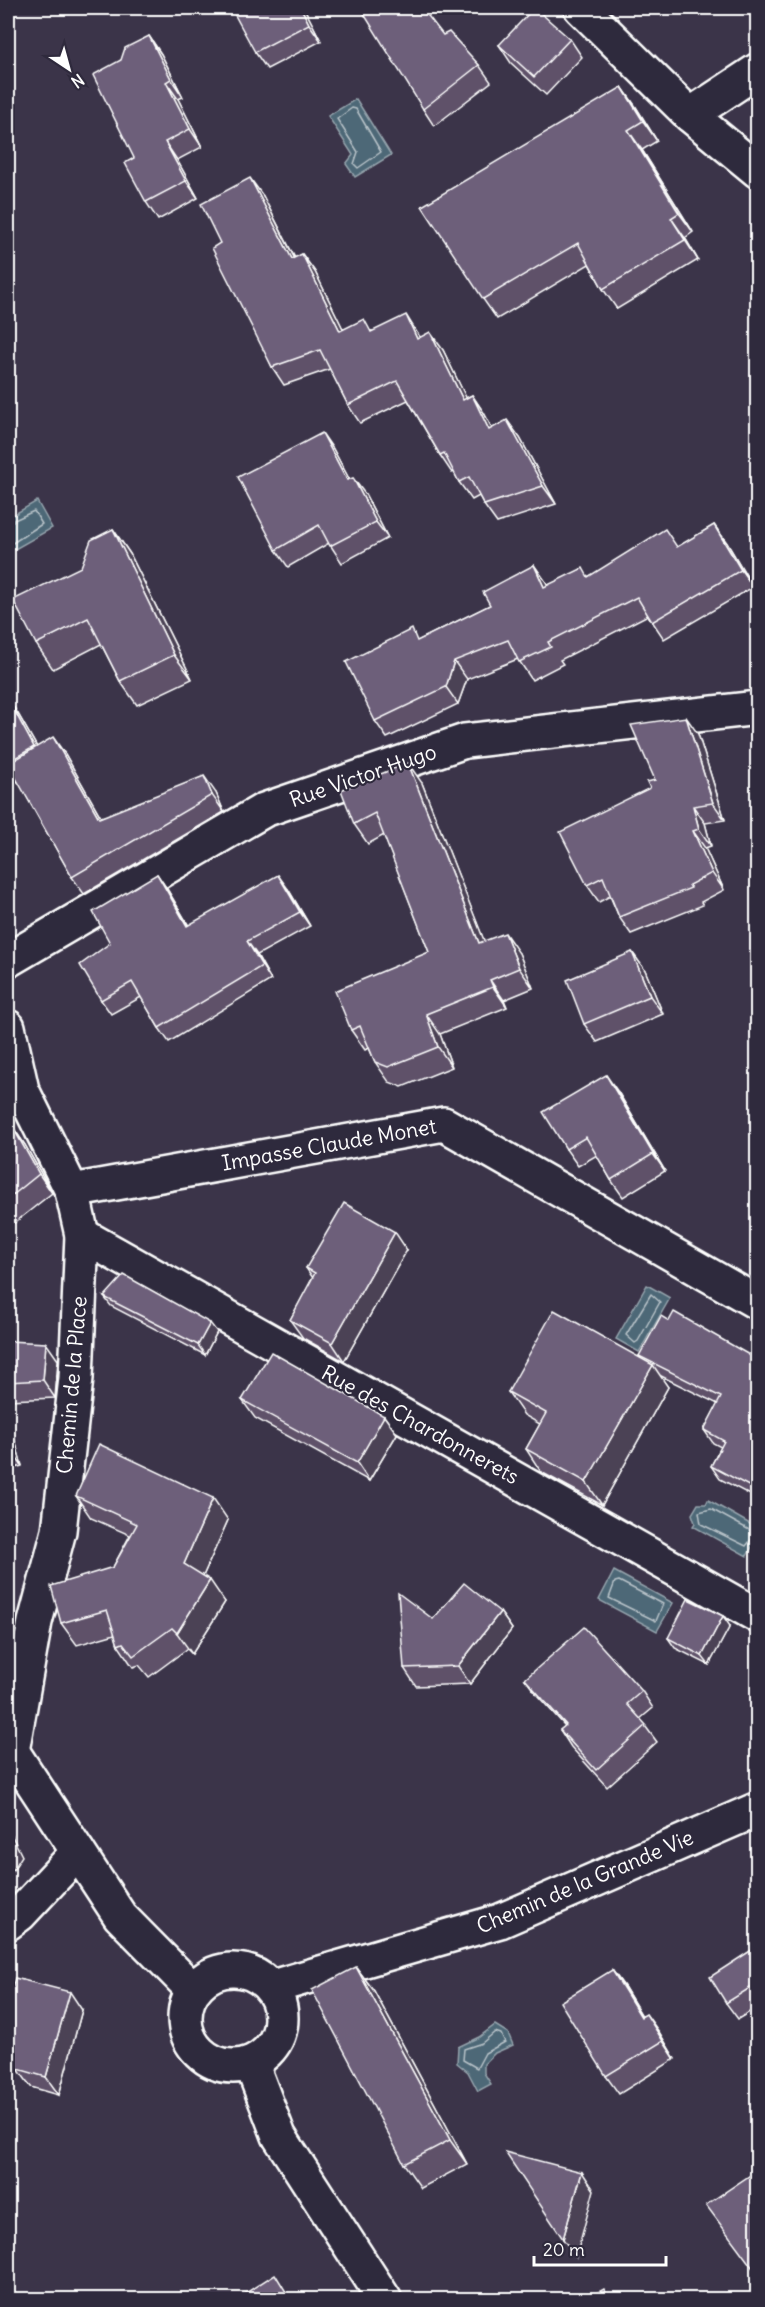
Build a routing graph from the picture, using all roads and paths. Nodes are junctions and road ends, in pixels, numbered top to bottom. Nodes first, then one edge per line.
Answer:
1 (581, 8) edge
2 (758, 70) edge
3 (690, 115) junction
4 (758, 171) edge
5 (758, 708) edge
6 (8, 960) edge
7 (8, 1028) edge
8 (72, 1191) junction
9 (82, 1235) junction
10 (758, 1303) edge
11 (758, 1616) edge
12 (21, 1619) edge
13 (10, 1748) edge
14 (758, 1809) edge
15 (78, 1852) junction
16 (8, 1923) edge
17 (272, 1987) junction
18 (193, 1990) junction
19 (251, 2063) junction
20 (385, 2300) edge

1 - 3 street
2 - 3 street
3 - 4 street
5 - 6 street, Rue Victor Hugo
7 - 8 street, Chemin de la Place
8 - 9 street, Chemin de la Place
8 - 10 street, Impasse Claude Monet
9 - 11 street, Rue des Chardonnerets
9 - 12 street, Chemin de la Place
12 - 13 street, Chemin de la Place
13 - 15 street
14 - 17 street, Chemin de la Grande Vie
15 - 16 street
15 - 18 street
17 - 18 street
17 - 19 street
18 - 19 street
19 - 20 street

